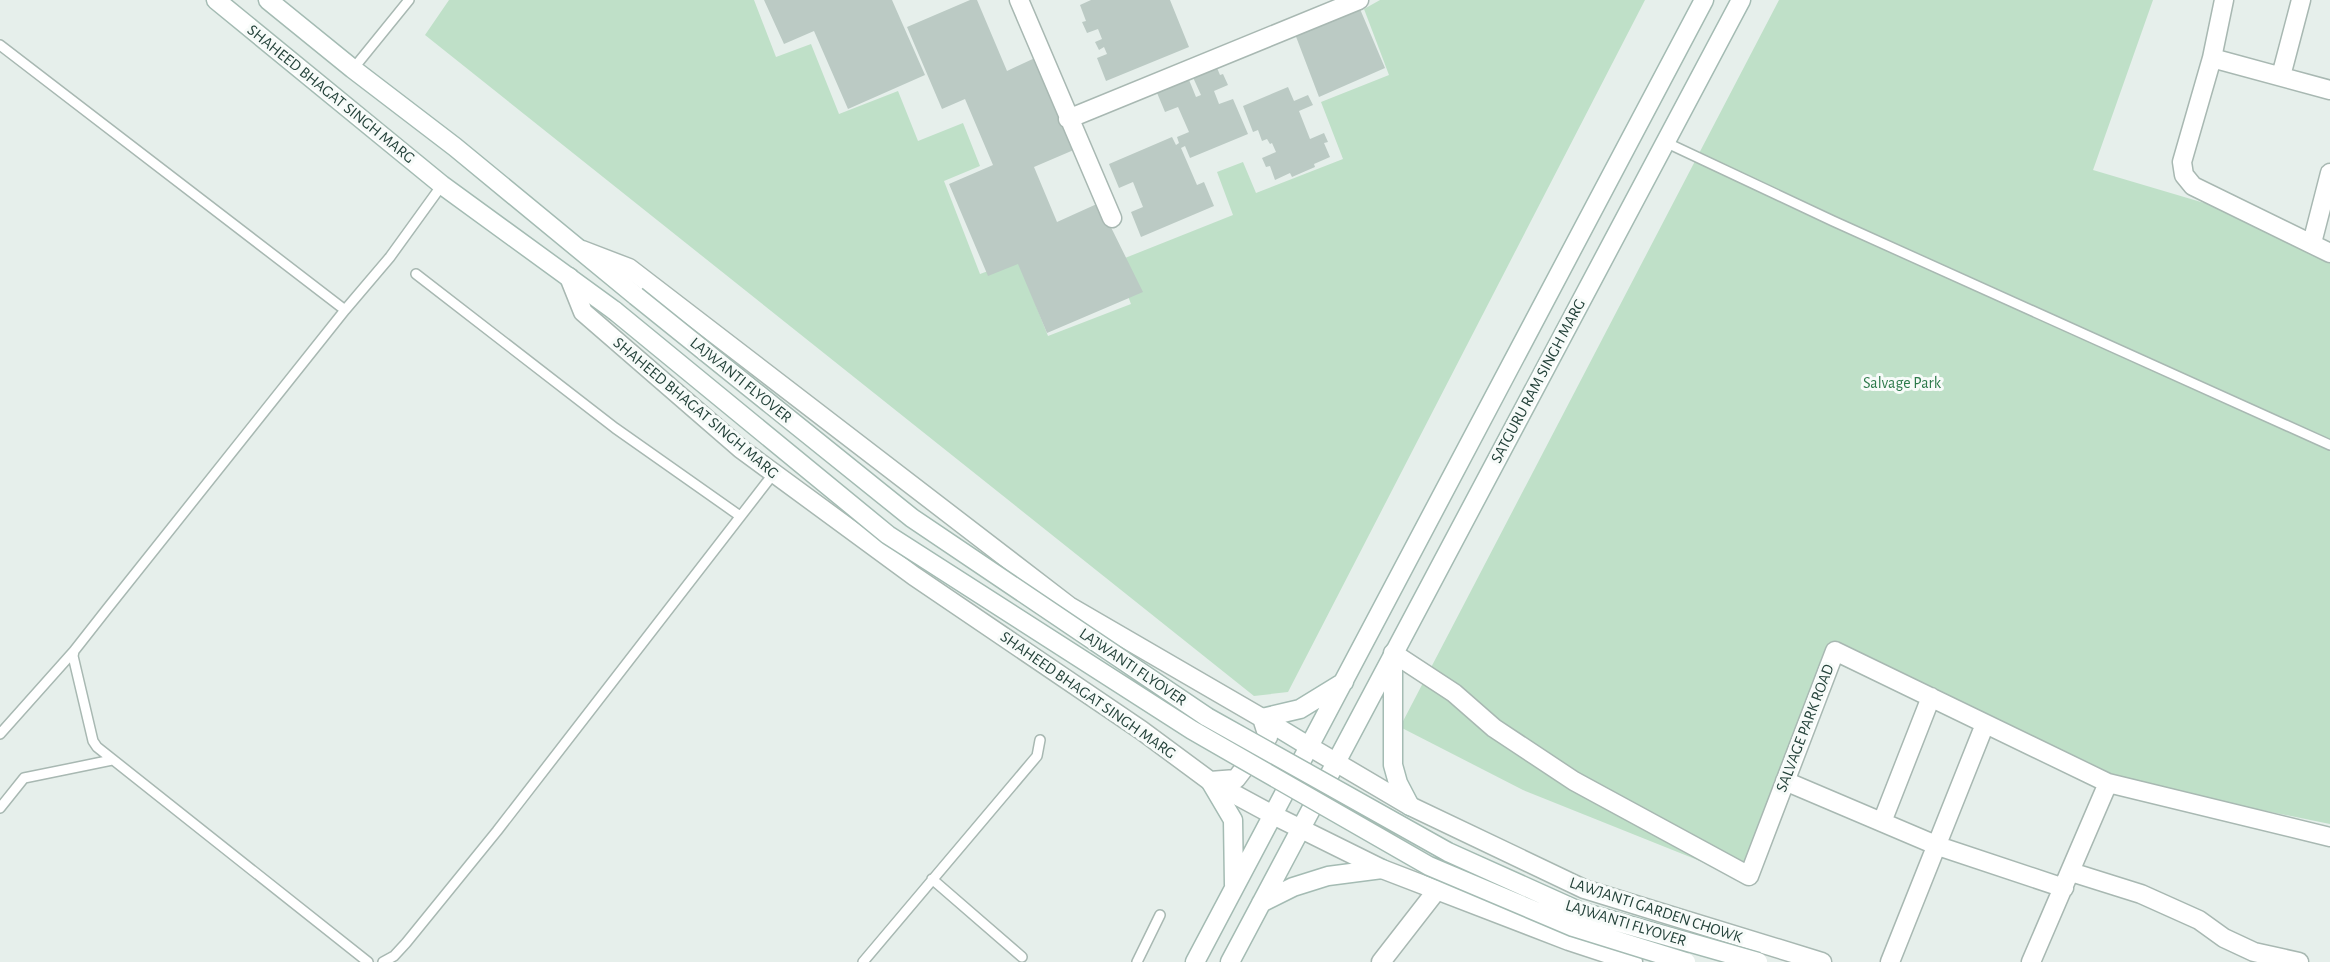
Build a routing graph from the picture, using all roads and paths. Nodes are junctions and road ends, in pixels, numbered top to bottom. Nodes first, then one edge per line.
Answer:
1 (216, 0) edge
2 (268, 0) edge
3 (410, 0) edge
4 (1019, 0) edge
5 (1359, 0) edge
6 (1704, 0) edge
7 (1741, 0) edge
8 (2224, 0) edge
9 (2301, 0) edge
10 (0, 45) edge
11 (2212, 58) junction
12 (353, 69) junction
13 (2281, 76) junction
14 (2330, 90) edge
15 (1068, 119) junction
16 (1665, 142) junction
17 (2330, 173) edge
18 (442, 185) junction
19 (1112, 218) dead end
20 (2312, 243) junction
21 (578, 248) junction
22 (2330, 253) edge
23 (416, 274) dead end
24 (569, 277) junction
25 (345, 310) junction
26 (2330, 445) edge
27 (774, 473) junction
28 (740, 516) junction
29 (74, 651) junction
30 (1393, 654) junction
31 (1346, 680) junction
32 (1931, 697) junction
33 (1262, 718) junction
34 (1985, 724) junction
35 (0, 735) edge
36 (1040, 740) dead end
37 (1310, 747) junction
38 (112, 760) junction
39 (1335, 762) junction
40 (1210, 781) junction
41 (1785, 781) junction
42 (2108, 783) junction
43 (1410, 806) junction
44 (0, 808) edge
45 (1273, 815) junction
46 (1882, 822) junction
47 (1300, 829) junction
48 (2330, 837) edge
49 (1938, 846) junction
50 (1382, 869) junction
51 (932, 879) junction
52 (2067, 880) junction
53 (1234, 887) junction
54 (1437, 890) junction
55 (1584, 890) junction
56 (1261, 903) junction
57 (1160, 915) dead end
58 (1569, 941) junction
59 (1022, 957) dead end
60 (394, 959) edge
61 (368, 962) edge
62 (384, 962) edge
63 (863, 962) edge
64 (1137, 962) edge
65 (1196, 962) edge
66 (1230, 962) edge
67 (1381, 962) edge
68 (1634, 962) edge
69 (1686, 962) edge
70 (1758, 962) edge
71 (1822, 962) edge
72 (1890, 962) edge
73 (2031, 962) edge
74 (2299, 962) edge

1 - 18 street, SHAHEED BHAGAT SINGH MARG
2 - 12 street, SHAHEED BHAGAT SINGH MARG
3 - 12 lane
4 - 15 street
5 - 15 street
6 - 31 street, SATGURU RAM SINGH MARG
7 - 16 street, SATGURU RAM SINGH MARG
8 - 11 street
9 - 13 street
10 - 25 lane
11 - 13 street
11 - 20 street
12 - 21 street, SHAHEED BHAGAT SINGH MARG
13 - 14 street
15 - 19 street
16 - 26 lane
16 - 30 street, SATGURU RAM SINGH MARG
17 - 20 street
18 - 24 street, SHAHEED BHAGAT SINGH MARG
18 - 25 lane
20 - 22 street
21 - 33 street, SHAHEED BHAGAT SINGH MARG
21 - 70 street, LAJWANTI FLYOVER, bridge
23 - 28 lane
24 - 27 street, SHAHEED BHAGAT SINGH MARG
24 - 69 street, LAJWANTI FLYOVER, bridge
25 - 29 lane
27 - 28 lane
27 - 40 street, SHAHEED BHAGAT SINGH MARG
28 - 60 lane
29 - 35 lane
29 - 38 lane
30 - 39 street, SATGURU RAM SINGH MARG
30 - 41 street, SALVAGE PARK ROAD
30 - 43 street
31 - 33 street
31 - 37 street, SATGURU RAM SINGH MARG
32 - 34 street, SALVAGE PARK ROAD
32 - 41 street, SALVAGE PARK ROAD
32 - 46 street
33 - 37 street, SHAHEED BHAGAT SINGH MARG
33 - 40 street
34 - 42 street, SALVAGE PARK ROAD
34 - 49 street
36 - 51 lane
37 - 39 street, LAWJANTI GARDEN CHOWK
37 - 45 street
38 - 44 lane
38 - 61 lane
39 - 43 street, LAWJANTI GARDEN CHOWK
39 - 47 street
40 - 45 street, SHAHEED BHAGAT SINGH MARG
40 - 53 street
41 - 46 street
42 - 48 street, SALVAGE PARK ROAD
42 - 52 street
43 - 55 street, LAWJANTI GARDEN CHOWK
45 - 47 street
45 - 53 street
46 - 49 street
47 - 50 street
47 - 56 street
49 - 52 street
49 - 72 street
50 - 54 street
50 - 56 street
51 - 59 lane
51 - 63 lane
52 - 73 street
52 - 74 street
53 - 65 street
54 - 58 street
54 - 67 street
55 - 58 street
55 - 71 street, LAWJANTI GARDEN CHOWK
56 - 66 street
57 - 64 lane
58 - 68 street
60 - 62 lane

